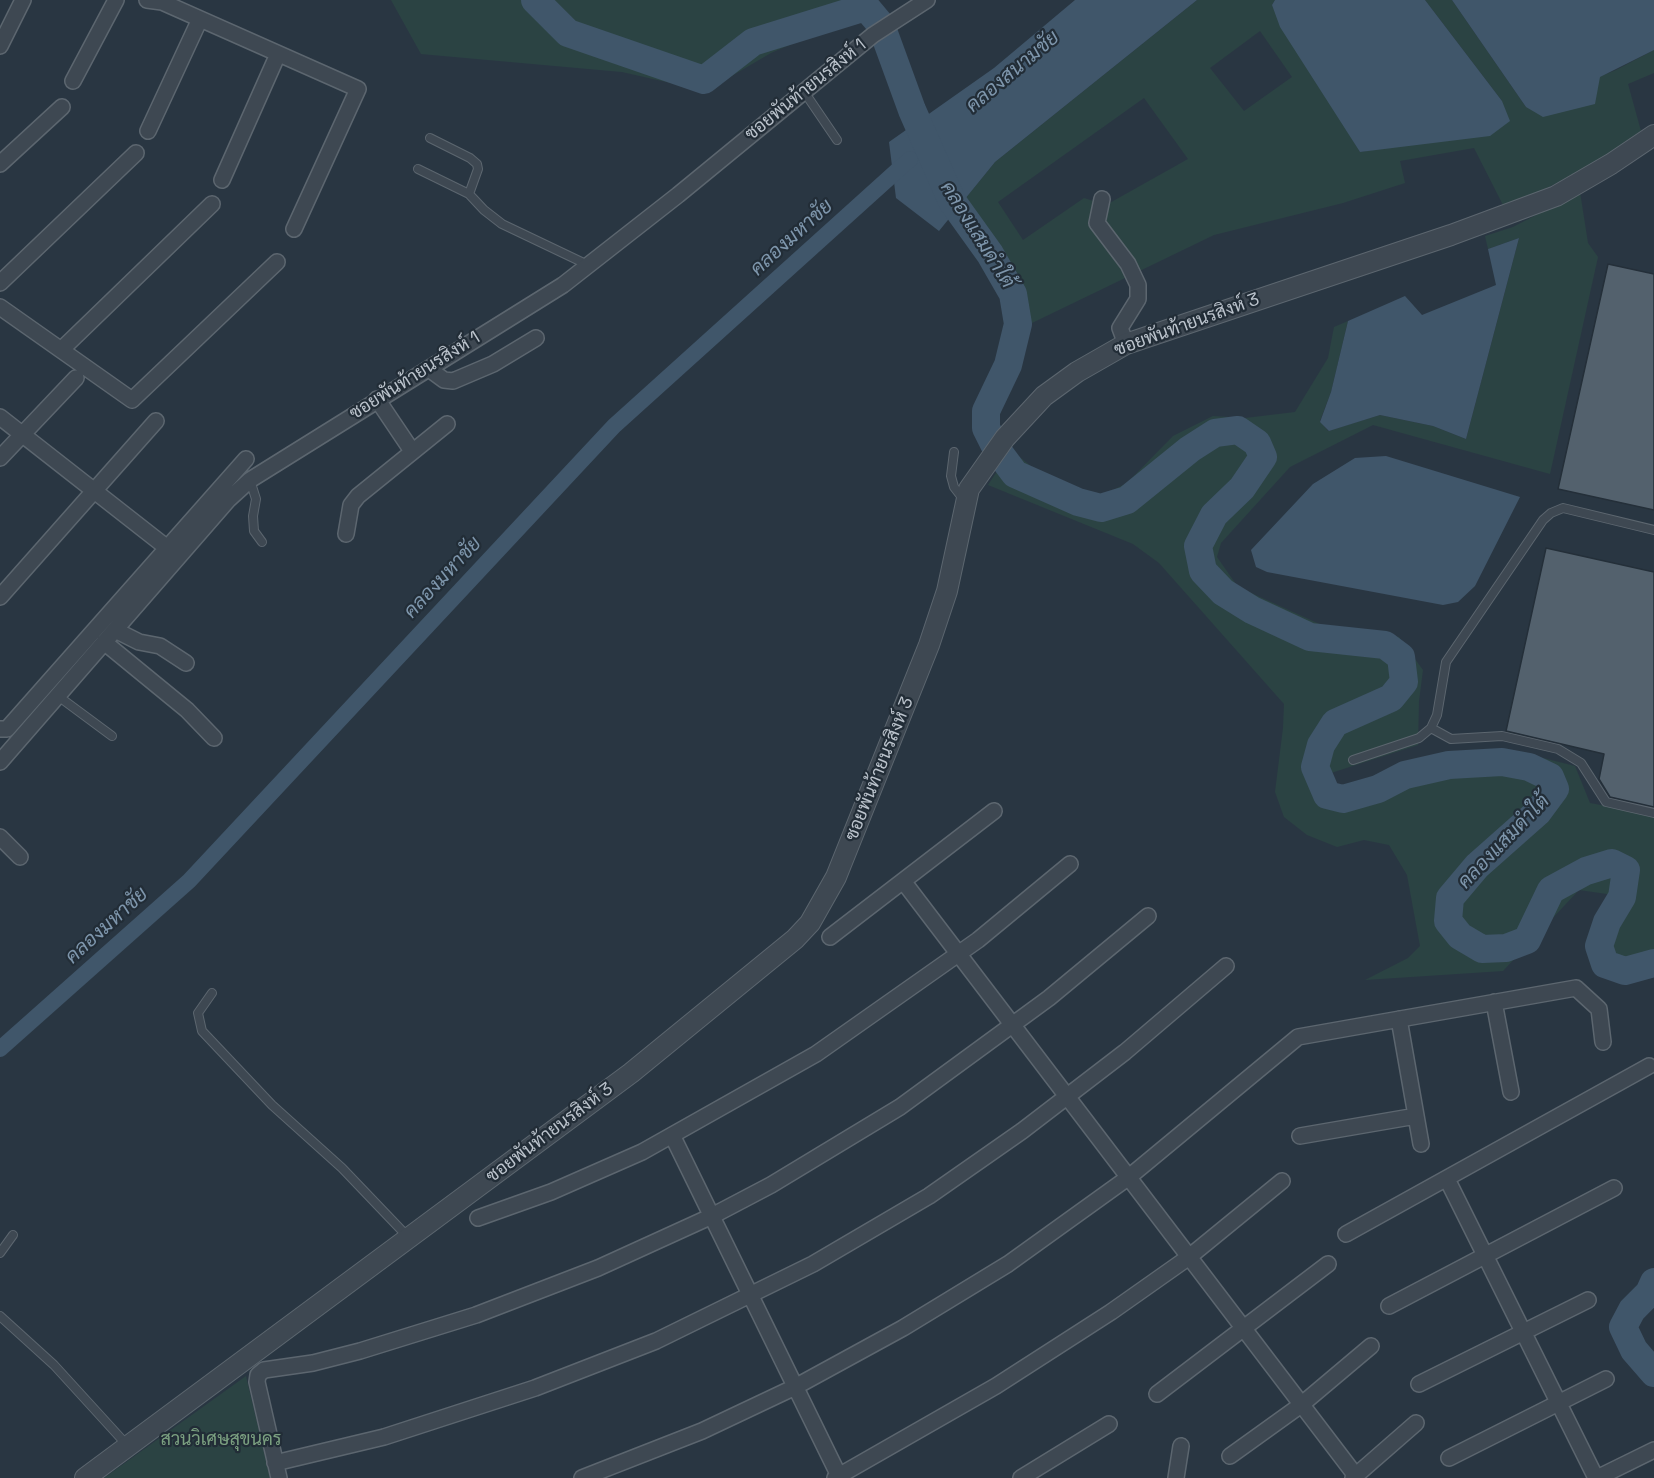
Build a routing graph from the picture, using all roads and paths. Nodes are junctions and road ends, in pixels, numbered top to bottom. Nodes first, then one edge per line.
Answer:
1 (23, 0) edge
2 (116, 0) edge
3 (147, 0) edge
4 (927, 0) edge
5 (200, 19) junction
6 (0, 46) edge
7 (278, 54) junction
8 (73, 81) dead end
9 (805, 93) junction
10 (62, 107) dead end
11 (148, 131) dead end
12 (1654, 135) edge
13 (430, 138) dead end
14 (837, 140) dead end
15 (136, 153) dead end
16 (0, 164) edge
17 (418, 169) dead end
18 (222, 180) dead end
19 (468, 194) junction
20 (1102, 199) dead end
21 (212, 204) dead end
22 (294, 229) dead end
23 (277, 262) dead end
24 (588, 265) junction
25 (0, 284) edge
26 (0, 307) edge
27 (536, 338) dead end
28 (1126, 344) junction
29 (61, 350) junction
30 (429, 369) junction
31 (76, 378) dead end
32 (377, 399) junction
33 (0, 417) edge
34 (156, 421) dead end
35 (447, 424) dead end
36 (22, 434) junction
37 (412, 451) junction
38 (954, 452) dead end
39 (0, 458) edge
40 (246, 459) dead end
41 (250, 480) junction
42 (94, 490) junction
43 (965, 502) junction
44 (1654, 530) edge
45 (346, 534) dead end
46 (262, 542) dead end
47 (166, 547) junction
48 (0, 597) edge
49 (115, 630) junction
50 (104, 642) junction
51 (186, 663) dead end
52 (58, 696) junction
53 (1431, 728) junction
54 (0, 729) edge
55 (112, 736) dead end
56 (214, 738) dead end
57 (1353, 760) dead end
58 (0, 762) edge
59 (994, 811) dead end
60 (1654, 813) edge
61 (0, 837) edge
62 (21, 857) dead end
63 (1070, 864) dead end
64 (903, 881) junction
65 (1148, 916) dead end
66 (830, 937) dead end
67 (959, 954) junction
68 (1226, 966) dead end
69 (213, 993) dead end
70 (1494, 1002) junction
71 (1399, 1019) junction
72 (1013, 1025) junction
73 (1603, 1042) dead end
74 (1649, 1066) dead end
75 (1511, 1092) dead end
76 (1068, 1097) junction
77 (1416, 1116) junction
78 (672, 1136) junction
79 (1300, 1136) dead end
80 (1421, 1144) dead end
81 (1129, 1178) junction
82 (1447, 1179) junction
83 (1282, 1181) dead end
84 (1614, 1188) dead end
85 (712, 1216) junction
86 (478, 1218) dead end
87 (1346, 1234) dead end
88 (13, 1235) dead end
89 (409, 1238) junction
90 (0, 1253) edge
91 (1485, 1256) junction
92 (1189, 1257) junction
93 (1328, 1264) dead end
94 (751, 1296) junction
95 (1588, 1300) dead end
96 (1389, 1306) dead end
97 (0, 1316) edge
98 (1244, 1330) junction
99 (1524, 1332) junction
100 (1371, 1346) dead end
101 (1606, 1379) dead end
102 (1419, 1384) dead end
103 (795, 1387) junction
104 (1157, 1394) dead end
105 (1558, 1402) junction
106 (1302, 1405) junction
107 (1416, 1423) dead end
108 (1109, 1424) dead end
109 (128, 1446) junction
110 (1181, 1446) dead end
111 (1654, 1450) edge
112 (1230, 1456) dead end
113 (1449, 1458) dead end
114 (275, 1462) junction
115 (838, 1477) edge
116 (1354, 1477) edge
117 (85, 1478) edge
118 (279, 1478) edge
119 (582, 1478) edge
120 (1021, 1478) edge
121 (1176, 1478) edge
122 (1597, 1478) edge

1 - 6 street
2 - 8 street
3 - 5 street
4 - 9 street, ซอยพันท้ายนรสิงห์ 1
5 - 7 street
5 - 11 street
7 - 18 street
7 - 22 street
9 - 14 lane
9 - 24 street, ซอยพันท้ายนรสิงห์ 1
10 - 16 street
12 - 28 street, ซอยพันท้ายนรสิงห์ 3
13 - 19 lane
15 - 25 street
17 - 19 lane
19 - 24 lane
20 - 28 street
21 - 29 street
23 - 29 street
24 - 30 street, ซอยพันท้ายนรสิงห์ 1
26 - 29 street
27 - 30 street
28 - 43 street, ซอยพันท้ายนรสิงห์ 3
30 - 32 street, ซอยพันท้ายนรสิงห์ 1
31 - 36 street
32 - 37 street
32 - 41 street, ซอยพันท้ายนรสิงห์ 1
33 - 36 street
34 - 42 street
35 - 37 street
36 - 39 street
36 - 42 street
37 - 45 street
38 - 43 lane
40 - 47 street
41 - 46 lane
41 - 49 street, ซอยพันท้ายนรสิงห์ 1
42 - 47 street
42 - 48 street
43 - 89 street, ซอยพันท้ายนรสิงห์ 3
44 - 53 lane
47 - 54 street
49 - 50 street, ซอยพันท้ายนรสิงห์ 1
49 - 51 street
50 - 52 street, ซอยพันท้ายนรสิงห์ 1
50 - 56 street
52 - 55 lane
52 - 58 street, ซอยพันท้ายนรสิงห์ 1
53 - 57 lane
53 - 60 lane
59 - 64 street
61 - 62 street
63 - 67 street
64 - 66 street
64 - 67 street
65 - 72 street
67 - 72 street
67 - 78 street
68 - 76 street
69 - 89 lane
70 - 71 street
70 - 73 street
70 - 75 street
71 - 77 street
71 - 81 street
72 - 76 street
72 - 85 street
74 - 82 street
76 - 81 street
76 - 94 street
77 - 79 street
77 - 80 street
78 - 85 street
78 - 86 street
81 - 92 street
81 - 103 street
82 - 87 street
82 - 91 street
83 - 92 street
84 - 91 street
85 - 94 street
85 - 114 street
88 - 90 lane
89 - 109 street, ซอยพันท้ายนรสิงห์ 3
91 - 96 street
91 - 99 street
92 - 98 street
92 - 115 street
93 - 98 street
94 - 103 street
94 - 114 street
95 - 99 street
97 - 109 lane
98 - 104 street
98 - 106 street
99 - 102 street
99 - 105 street
100 - 106 street
101 - 105 street
103 - 115 street
103 - 119 street
105 - 113 street
105 - 122 street
106 - 112 street
106 - 116 street
107 - 116 street
108 - 120 street
109 - 117 street, ซอยพันท้ายนรสิงห์ 3
110 - 121 street
111 - 122 street
114 - 118 street

